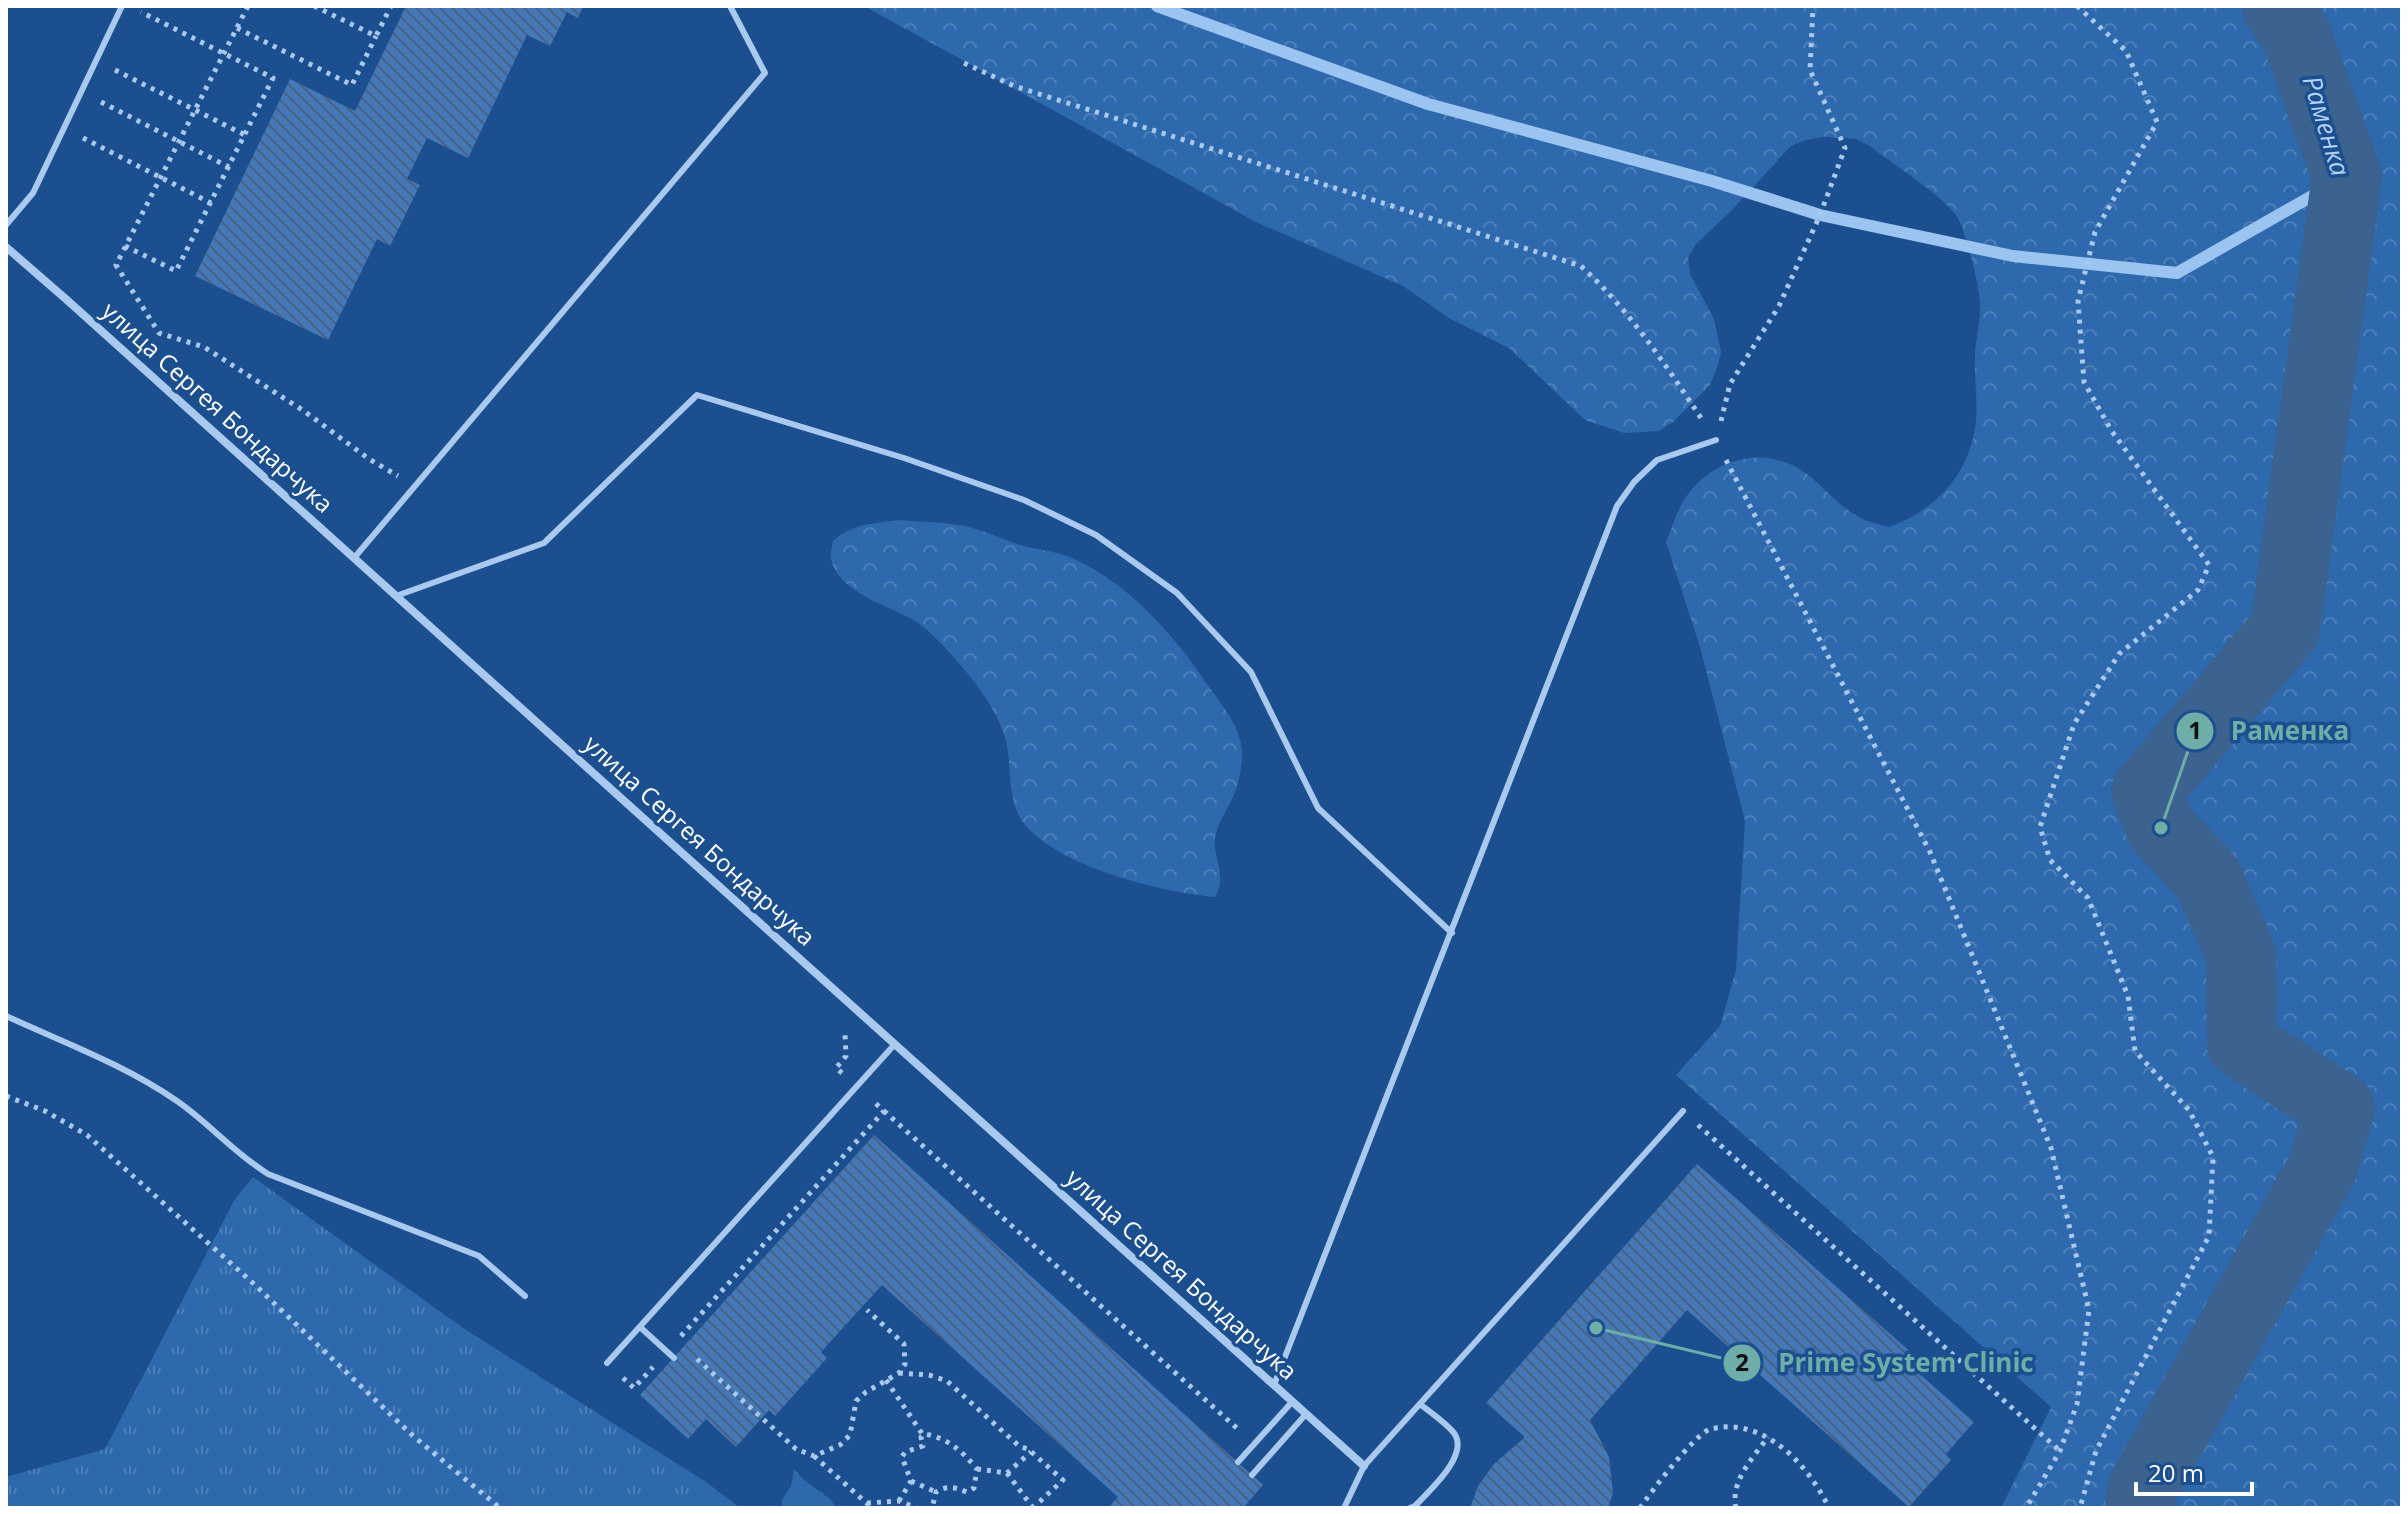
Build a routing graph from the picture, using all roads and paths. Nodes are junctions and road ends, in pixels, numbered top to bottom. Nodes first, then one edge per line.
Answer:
1 (122, 6) edge
2 (129, 6) edge
3 (248, 6) edge
4 (314, 6) edge
5 (391, 6) edge
6 (730, 6) edge
7 (1813, 6) edge
8 (2077, 6) edge
9 (237, 28) junction
10 (376, 36) junction
11 (224, 54) junction
12 (96, 60) junction
13 (964, 63) dead end
14 (81, 92) junction
15 (195, 110) junction
16 (64, 129) junction
17 (245, 135) junction
18 (179, 141) junction
19 (229, 167) junction
20 (160, 177) junction
21 (211, 203) junction
22 (6, 225) edge
23 (125, 246) junction
24 (6, 247) edge
25 (1716, 440) junction
26 (417, 484) junction
27 (354, 558) junction
28 (396, 596) junction
29 (1452, 933) junction
30 (6, 1016) edge
31 (840, 1027) dead end
32 (895, 1044) junction
33 (857, 1086) junction
34 (6, 1096) edge
35 (884, 1111) junction
36 (1683, 1111) joint
37 (525, 1296) dead end
38 (867, 1310) dead end
39 (640, 1327) junction
40 (667, 1352) junction
41 (674, 1358) dead end
42 (694, 1358) dead end
43 (607, 1363) joint
44 (899, 1373) junction
45 (886, 1380) junction
46 (1274, 1385) junction
47 (1292, 1402) junction
48 (1420, 1404) junction
49 (1306, 1414) junction
50 (923, 1435) junction
51 (1768, 1437) junction
52 (1254, 1443) junction
53 (2060, 1451) junction
54 (1031, 1452) junction
55 (814, 1456) junction
56 (1238, 1462) dead end
57 (1364, 1466) junction
58 (977, 1469) junction
59 (1007, 1473) junction
60 (1252, 1475) dead end
61 (911, 1481) junction
62 (936, 1492) junction
63 (899, 1501) junction
64 (866, 1503) junction
65 (500, 1508) edge
66 (872, 1508) edge
67 (917, 1508) edge
68 (932, 1508) edge
69 (1034, 1508) edge
70 (1344, 1508) edge
71 (1410, 1508) edge
72 (1640, 1508) edge
73 (1736, 1508) edge
74 (1829, 1508) edge
75 (2026, 1508) edge
76 (2080, 1508) edge

1 - 12 lane
2 - 11 path
3 - 9 path
4 - 10 path
5 - 10 path
6 - 26 lane
7 - 25 path
8 - 76 path
9 - 10 path
9 - 11 path
11 - 15 path
11 - 17 path
12 - 14 lane
12 - 15 path
13 - 25 path
14 - 16 lane
14 - 18 path
15 - 17 path
15 - 18 path
16 - 20 path
16 - 22 lane
17 - 19 path
18 - 19 path
18 - 20 path
19 - 21 path
20 - 21 path
20 - 23 path
21 - 23 path
23 - 26 path
24 - 27 street, улица Сергея Бондарчука
25 - 29 lane
25 - 53 path
26 - 27 lane
27 - 28 street, улица Сергея Бондарчука
28 - 29 lane
28 - 32 street, улица Сергея Бондарчука
29 - 46 lane
30 - 37 lane
31 - 33 path
32 - 33 lane
32 - 46 street, улица Сергея Бондарчука
33 - 35 path
33 - 39 lane
34 - 65 path
35 - 40 path
35 - 52 path
36 - 48 lane
36 - 53 path
38 - 44 path
39 - 40 lane
39 - 43 lane
40 - 41 lane
40 - 43 path
42 - 55 path
44 - 45 path
44 - 54 path
45 - 50 path
45 - 55 path
46 - 47 street, улица Сергея Бондарчука
47 - 49 street, улица Сергея Бондарчука
47 - 52 lane
48 - 57 lane
48 - 71 lane
49 - 57 street, улица Сергея Бондарчука
49 - 60 lane
50 - 58 path
50 - 61 path
51 - 72 path
51 - 73 path
51 - 74 path
52 - 56 lane
53 - 75 path
54 - 59 path
54 - 69 path
55 - 64 path
57 - 70 lane
58 - 59 path
58 - 62 path
59 - 69 path
61 - 62 path
61 - 63 path
62 - 68 path
63 - 64 path
63 - 67 path
64 - 66 path

